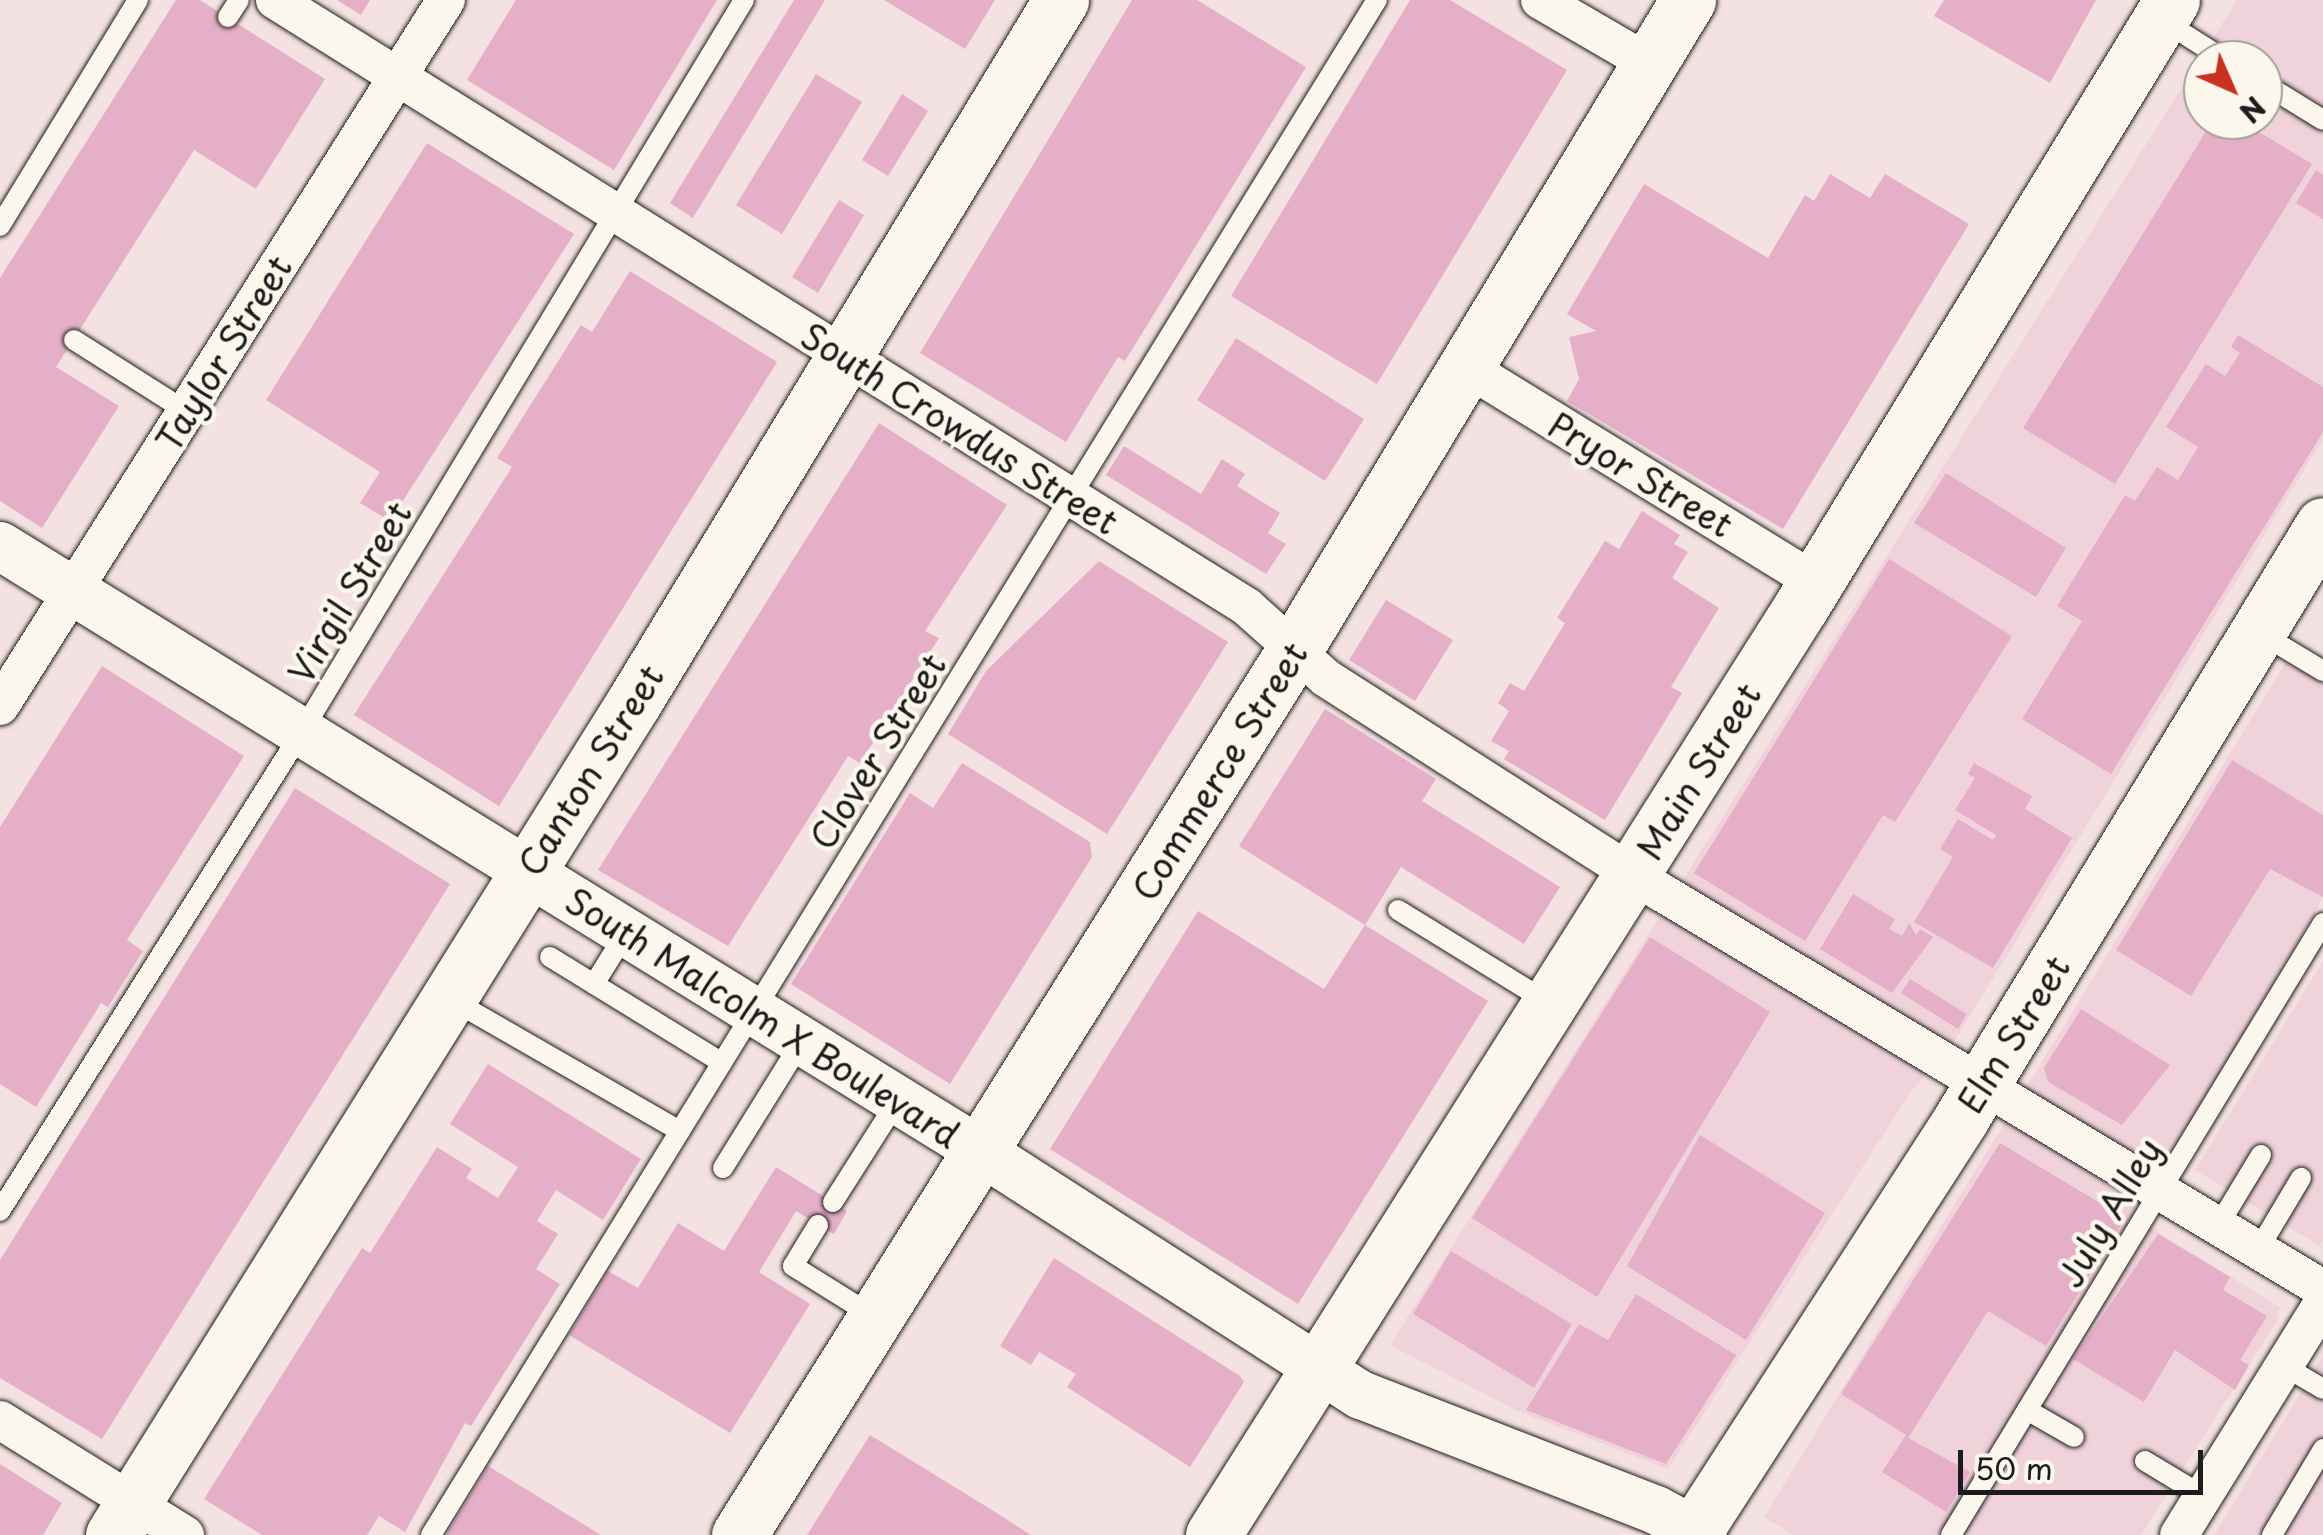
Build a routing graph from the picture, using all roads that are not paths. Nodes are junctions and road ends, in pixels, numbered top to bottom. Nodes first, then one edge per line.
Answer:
1 (138, 0) edge
2 (275, 0) edge
3 (446, 0) edge
4 (744, 0) edge
5 (1061, 0) edge
6 (1378, 0) edge
7 (1688, 0) edge
8 (1544, 1) edge
9 (2166, 10) edge
10 (2202, 40) edge
11 (1650, 64) junction
12 (398, 76) junction
13 (2283, 95) edge
14 (2323, 120) edge
15 (615, 213) junction
16 (0, 226) edge
17 (74, 340) dead end
18 (845, 356) junction
19 (1466, 367) junction
20 (186, 411) junction
21 (1071, 496) junction
22 (2323, 525) edge
23 (0, 546) edge
24 (1816, 582) junction
25 (72, 590) junction
26 (2259, 632) junction
27 (1295, 650) junction
28 (2323, 671) edge
29 (0, 706) edge
30 (302, 733) junction
31 (526, 872) junction
32 (1633, 874) junction
33 (1398, 910) dead end
34 (2323, 923) edge
35 (626, 933) junction
36 (550, 957) dead end
37 (594, 984) junction
38 (446, 996) junction
39 (1550, 1004) junction
40 (754, 1012) junction
41 (802, 1041) junction
42 (722, 1063) junction
43 (1981, 1087) junction
44 (898, 1100) junction
45 (680, 1130) junction
46 (982, 1152) junction
47 (2262, 1154) dead end
48 (724, 1168) dead end
49 (2301, 1178) dead end
50 (2160, 1191) junction
51 (833, 1202) dead end
52 (0, 1211) edge
53 (818, 1225) dead end
54 (2218, 1226) junction
55 (2258, 1250) junction
56 (2323, 1289) edge
57 (2323, 1303) edge
58 (877, 1318) junction
59 (2284, 1366) junction
60 (1318, 1367) junction
61 (2323, 1390) edge
62 (2027, 1410) junction
63 (0, 1420) edge
64 (2074, 1437) dead end
65 (2323, 1449) edge
66 (2145, 1461) dead end
67 (2204, 1496) junction
68 (123, 1519) edge
69 (1696, 1534) edge
70 (185, 1535) edge
71 (430, 1535) edge
72 (739, 1535) edge
73 (1212, 1535) edge
74 (1950, 1535) edge
75 (2180, 1535) edge
76 (2272, 1535) edge

1 - 16 lane
2 - 12 street, South Crowdus Street
3 - 12 street, Taylor Street
4 - 15 lane, Virgil Street
5 - 18 main road, Canton Street
6 - 21 lane, Clover Street
7 - 11 main road, Commerce Street
8 - 11 street
9 - 10 lane
9 - 24 main road, Main Street
11 - 19 main road, Commerce Street
12 - 15 street, South Crowdus Street
12 - 20 street, Taylor Street
13 - 14 lane
15 - 18 street, South Crowdus Street
15 - 30 lane, Virgil Street
17 - 20 lane
18 - 21 street, South Crowdus Street
18 - 31 main road, Canton Street
19 - 24 street, Pryor Street
19 - 27 main road, Commerce Street
20 - 25 street, Taylor Street
21 - 27 street, South Crowdus Street
21 - 40 lane, Clover Street
22 - 26 main road, Elm Street
23 - 25 street, South Malcolm X Boulevard
24 - 32 main road, Main Street
25 - 29 street, Taylor Street
25 - 30 street, South Malcolm X Boulevard
26 - 28 lane
26 - 43 main road, Elm Street
27 - 32 street, South Crowdus Street
27 - 46 main road, Commerce Street
30 - 31 street, South Malcolm X Boulevard
30 - 52 lane, Virgil Street
31 - 35 street, South Malcolm X Boulevard
31 - 38 main road, Canton Street
32 - 39 main road, Main Street
32 - 43 street, South Crowdus Street
33 - 39 lane
34 - 50 lane, July Alley
35 - 37 lane
35 - 40 street, South Malcolm X Boulevard
36 - 37 lane
37 - 42 lane
38 - 45 lane
38 - 68 main road, Canton Street
39 - 60 main road, Main Street
40 - 41 street, South Malcolm X Boulevard
40 - 42 lane, Clover Street
41 - 44 street, South Malcolm X Boulevard
41 - 48 lane
42 - 45 lane, Clover Street
43 - 50 street, South Crowdus Street
43 - 69 main road, Elm Street
44 - 46 street, South Malcolm X Boulevard
44 - 51 lane
45 - 71 lane, Clover Street
46 - 58 main road, Commerce Street
46 - 60 street, South Malcolm X Boulevard
47 - 54 lane
49 - 55 lane
50 - 54 street, South Crowdus Street
50 - 62 lane, July Alley
53 - 58 lane
54 - 55 street, South Crowdus Street
55 - 56 street, South Crowdus Street
57 - 59 street
58 - 72 main road, Commerce Street
59 - 61 lane
59 - 67 street
60 - 69 street, South Malcolm X Boulevard
60 - 73 main road, Main Street
62 - 64 lane
62 - 74 lane, July Alley
63 - 68 street
65 - 76 lane
66 - 67 lane
67 - 75 street
68 - 70 street

